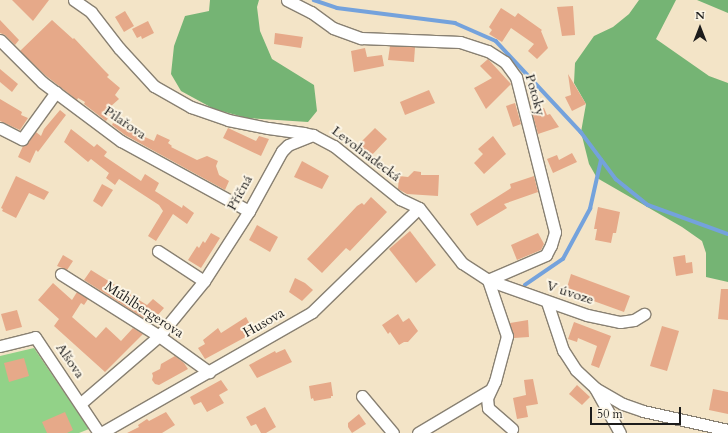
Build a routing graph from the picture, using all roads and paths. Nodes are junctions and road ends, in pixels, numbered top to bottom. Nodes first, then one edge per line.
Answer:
1 (74, 0) edge
2 (287, 0) edge
3 (0, 40) edge
4 (56, 92) junction
5 (0, 128) edge
6 (314, 135) junction
7 (419, 208) junction
8 (249, 211) junction
9 (158, 251) dead end
10 (61, 274) dead end
11 (204, 280) junction
12 (488, 280) junction
13 (547, 302) junction
14 (644, 314) dead end
15 (159, 336) junction
16 (0, 346) edge
17 (209, 372) junction
18 (595, 388) junction
19 (490, 390) junction
20 (362, 396) dead end
21 (81, 404) junction
22 (512, 429) dead end
23 (728, 430) edge
24 (100, 433) edge
25 (393, 433) edge
26 (418, 433) edge
27 (620, 433) edge
28 (717, 433) edge

1 - 6 street, Levohradecká
2 - 12 street, Potoky
3 - 4 street, Pilařova
4 - 5 street
4 - 8 street, Pilařova
6 - 7 street, Levohradecká
6 - 8 street, Příčná
7 - 12 street, Levohradecká
7 - 17 street, Husova
8 - 11 street, Příčná
9 - 11 street
10 - 15 street, Műhlbergerova
11 - 15 street, Příčná
12 - 13 street, V úvoze
12 - 19 street
13 - 14 street, V úvoze
13 - 18 street
15 - 17 street, Műhlbergerova
15 - 21 street, Příčná
16 - 21 street, Alšova
17 - 24 street, Husova
18 - 23 street
18 - 27 street
19 - 22 street
19 - 26 street
20 - 25 street
21 - 24 street, Alšova
23 - 28 street

